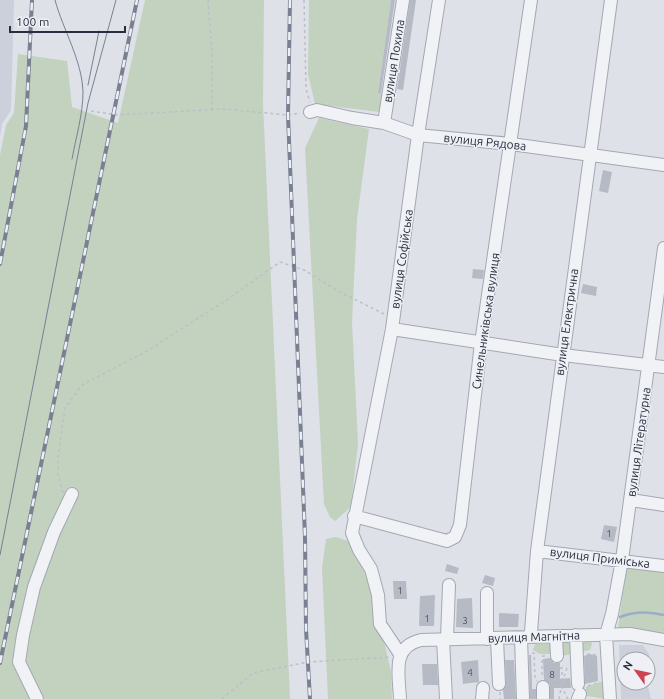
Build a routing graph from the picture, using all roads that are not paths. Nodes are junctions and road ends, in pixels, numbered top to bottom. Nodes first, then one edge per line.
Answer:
1 (403, 0) edge
2 (439, 0) edge
3 (531, 0) edge
4 (611, 0) edge
5 (313, 111) road end
6 (384, 123) junction
7 (418, 135) junction
8 (511, 144) junction
9 (590, 155) junction
10 (664, 165) edge
11 (664, 248) edge
12 (393, 324) junction
13 (482, 343) junction
14 (563, 355) junction
15 (649, 365) junction
16 (664, 366) edge
17 (70, 499) road end
18 (631, 500) junction
19 (664, 505) edge
20 (354, 516) junction
21 (536, 551) junction
22 (622, 560) junction
23 (664, 566) edge
24 (448, 585) dead end
25 (488, 594) dead end
26 (606, 635) junction
27 (576, 636) junction
28 (556, 637) junction
29 (524, 638) junction
30 (445, 639) junction
31 (492, 639) junction
32 (664, 640) edge
33 (400, 653) junction
34 (560, 664) road end
35 (499, 684) dead end
36 (577, 695) edge
37 (37, 699) edge
38 (400, 699) edge
39 (446, 699) edge
40 (523, 699) edge
41 (610, 699) edge

1 - 6 street, вулиця Похила
2 - 7 street, вулиця Софійська
3 - 8 street, Синельниківська вулиця
4 - 9 street, вулиця Електрична
5 - 6 street, вулиця Рядова
6 - 7 street, вулиця Рядова
7 - 8 street, вулиця Рядова
7 - 12 street, вулиця Софійська
8 - 9 street, вулиця Рядова
8 - 13 street, Синельниківська вулиця
9 - 10 street, вулиця Рядова
9 - 14 street, вулиця Електрична
11 - 15 street, вулиця Літературна
12 - 13 street
12 - 20 street, вулиця Софійська
13 - 14 street
13 - 20 street, Синельниківська вулиця
14 - 15 street
14 - 21 street, вулиця Електрична
15 - 16 street
15 - 18 street, вулиця Літературна
17 - 37 street
18 - 19 street
18 - 22 street, вулиця Літературна
20 - 33 street, вулиця Софійська
21 - 22 street, вулиця Приміська
21 - 29 street, вулиця Електрична
22 - 23 street, вулиця Приміська
22 - 26 street, вулиця Літературна
24 - 30 street
25 - 31 street
26 - 27 street, вулиця Магнітна
26 - 32 street, вулиця Магнітна
26 - 41 street, вулиця Літературна
27 - 28 street, вулиця Магнітна
27 - 36 street
28 - 29 street, вулиця Магнітна
28 - 34 street
29 - 31 street, вулиця Магнітна
29 - 40 street, вулиця Електрична
30 - 31 street, вулиця Магнітна
30 - 33 street, вулиця Магнітна
30 - 39 street
31 - 35 street
33 - 38 street

